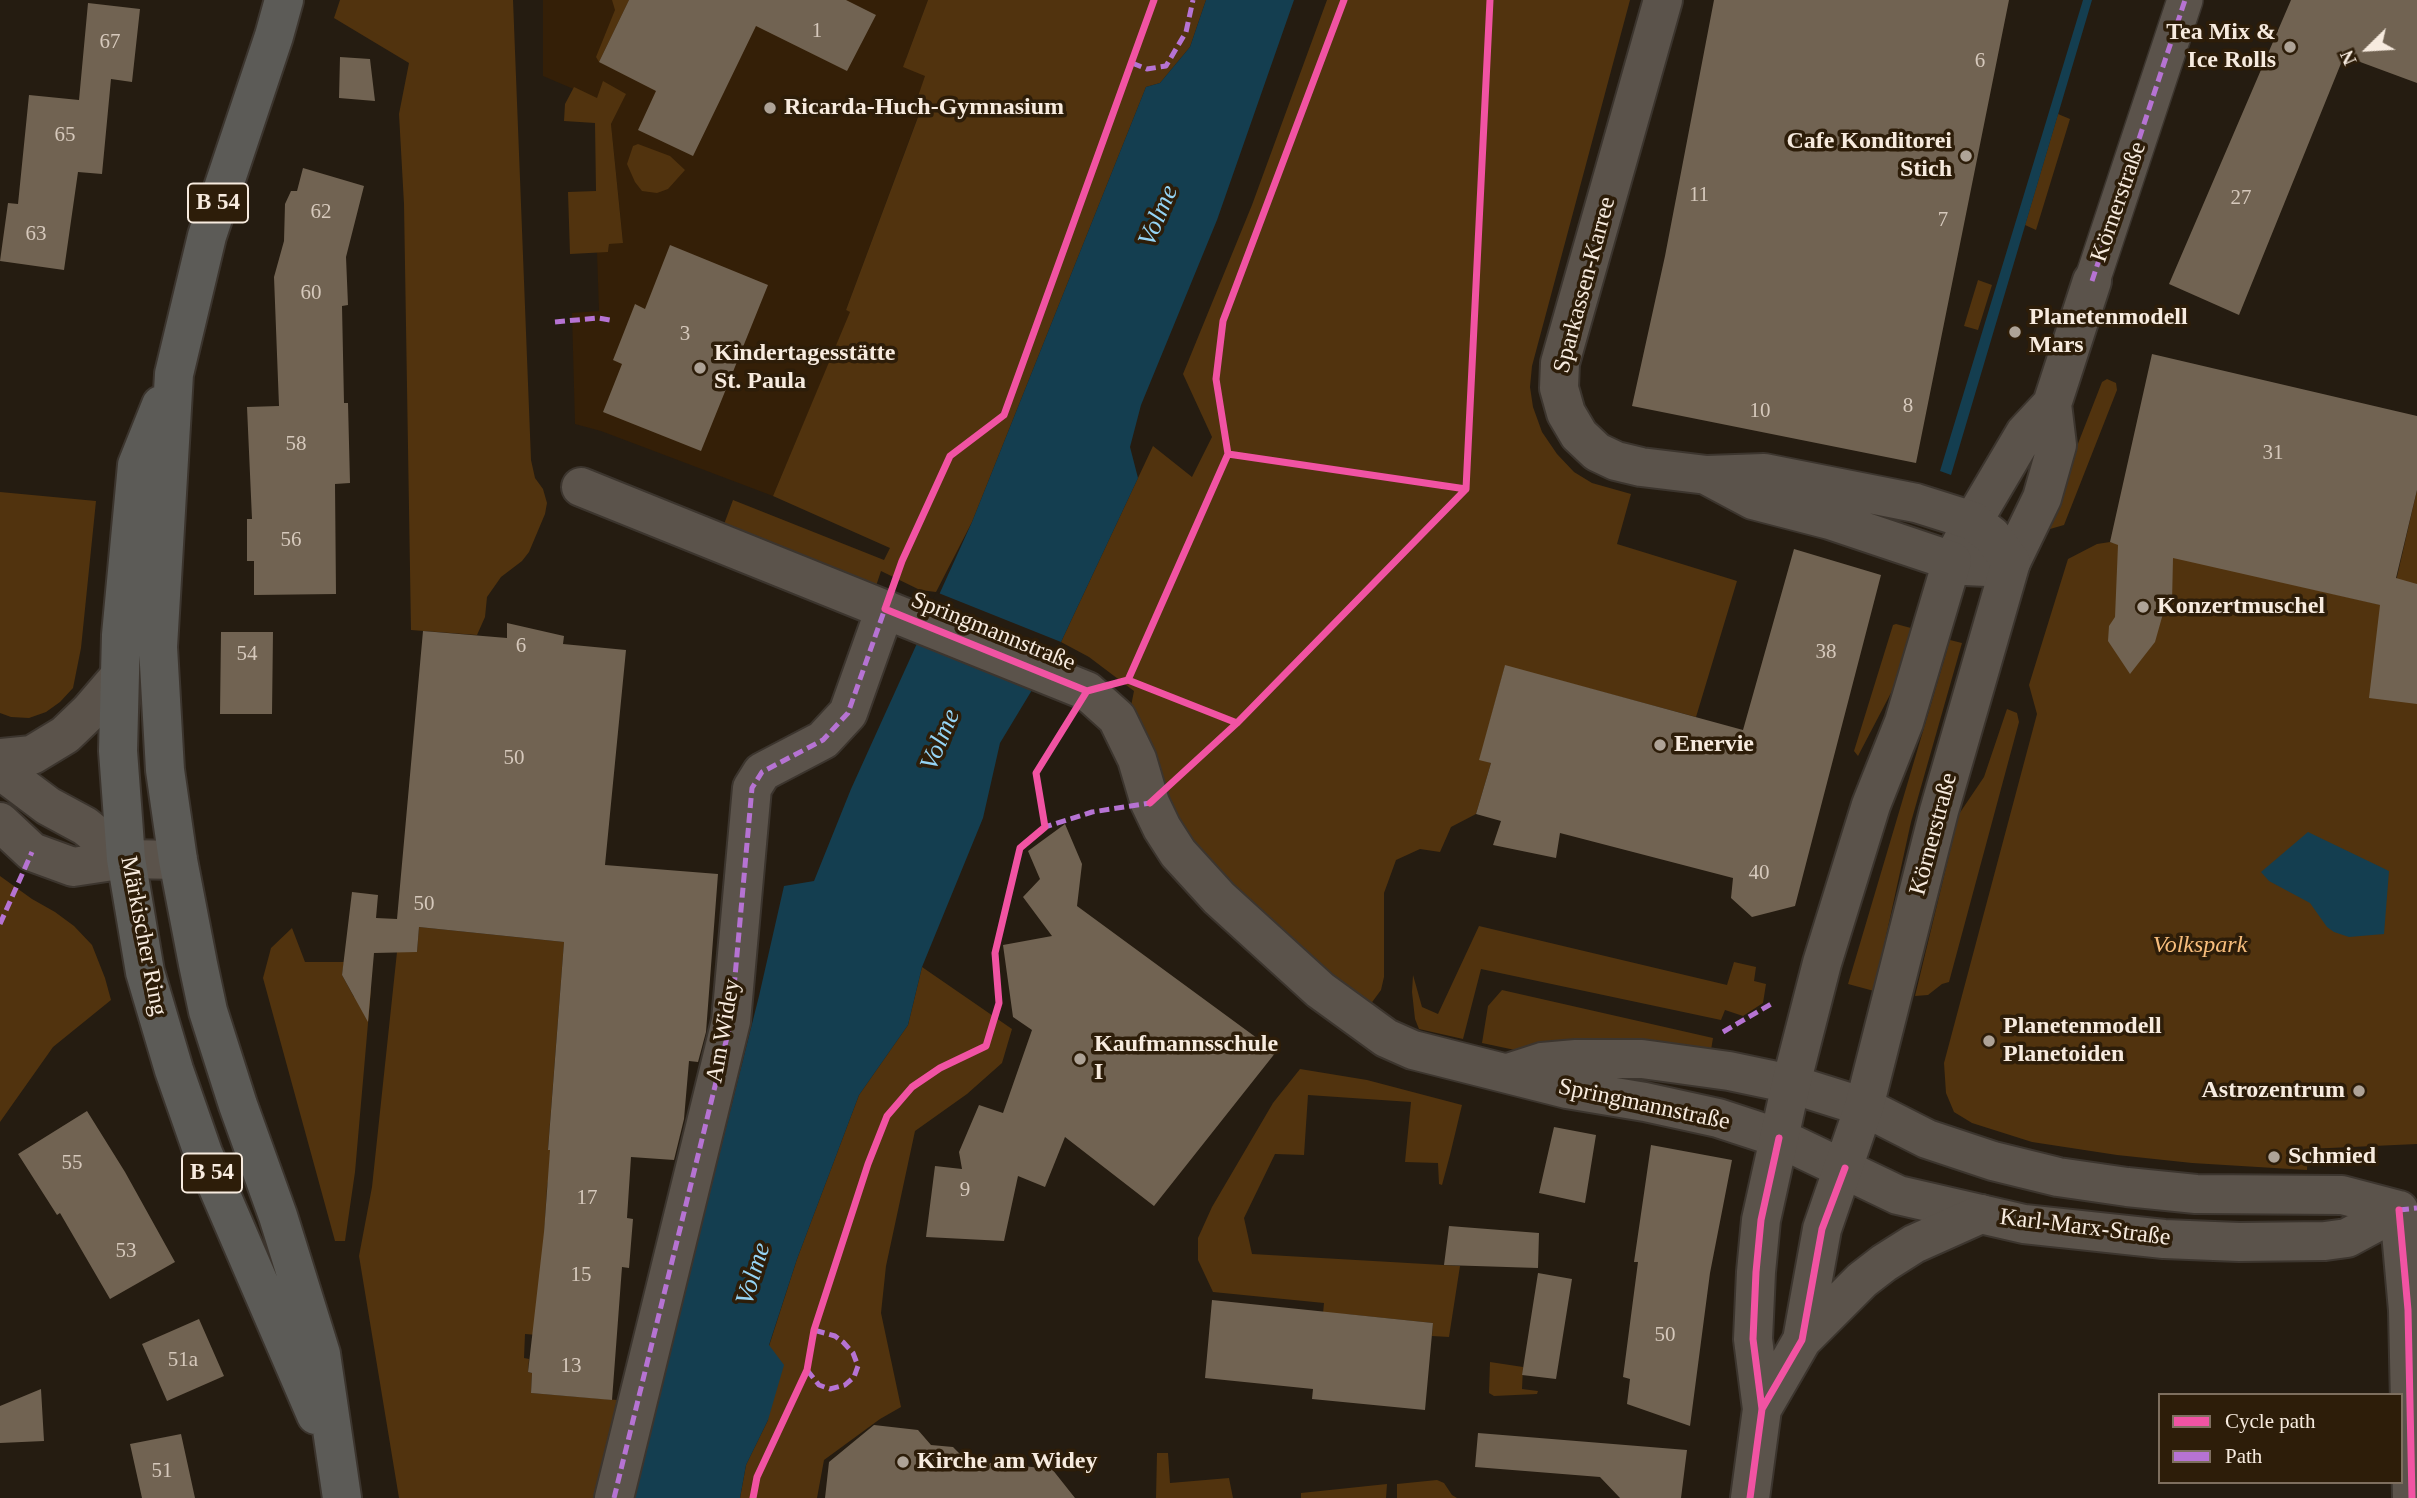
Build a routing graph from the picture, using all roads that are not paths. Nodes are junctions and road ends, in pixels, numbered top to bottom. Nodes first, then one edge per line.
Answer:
1 (284, 0) edge
2 (1663, 0) edge
3 (2185, 0) edge
4 (2092, 281) joint
5 (174, 374) junction
6 (2052, 404) junction
7 (1707, 475) junction
8 (581, 487) dead end
9 (1972, 521) junction
10 (1952, 561) junction
11 (2011, 562) junction
12 (885, 609) junction
13 (119, 677) junction
14 (0, 758) edge
15 (0, 770) edge
16 (0, 822) edge
17 (126, 859) junction
18 (178, 860) junction
19 (1508, 1073) junction
20 (1791, 1084) junction
21 (1864, 1107) junction
22 (1779, 1138) junction
23 (1845, 1168) junction
24 (2408, 1209) edge
25 (1981, 1214) junction
26 (1802, 1340) junction
27 (1762, 1409) junction
28 (341, 1485) edge
29 (614, 1498) edge
30 (1750, 1498) edge
31 (2412, 1498) edge

1 - 5 main road, Märkischer Ring / B 54
2 - 7 street, Sparkassen-Karree
3 - 4 street, Körnerstraße
4 - 6 street, Körnerstraße
5 - 13 main road, Märkischer Ring / B 54
5 - 18 main road, Märkischer Ring / B 54
6 - 9 street, Körnerstraße
6 - 11 street, Körnerstraße
7 - 9 street, Sparkassen-Karree
7 - 10 street, Sparkassen-Karree
8 - 12 street, Springmannstraße
9 - 10 street, Körnerstraße
9 - 11 street
10 - 11 street
10 - 20 street, Körnerstraße
11 - 21 street, Körnerstraße
12 - 19 street, Springmannstraße
12 - 29 street, Am Widey
13 - 14 street
13 - 17 main road, Märkischer Ring / B 54
15 - 17 street
16 - 17 street
17 - 18 street
17 - 28 main road, Märkischer Ring / B 54
18 - 28 main road, Märkischer Ring / B 54
19 - 20 street, Springmannstraße
19 - 22 street, Springmannstraße
20 - 21 street
20 - 22 street, Körnerstraße
21 - 23 street, Körnerstraße
21 - 24 street, Karl-Marx-Straße
22 - 23 street, Karl-Marx-Straße
22 - 27 street, Körnerstraße
23 - 25 street, Karl-Marx-Straße
23 - 26 street, Körnerstraße
24 - 25 street, Karl-Marx-Straße
24 - 31 street
25 - 26 street
26 - 27 street, Körnerstraße
27 - 30 street, Körnerstraße

